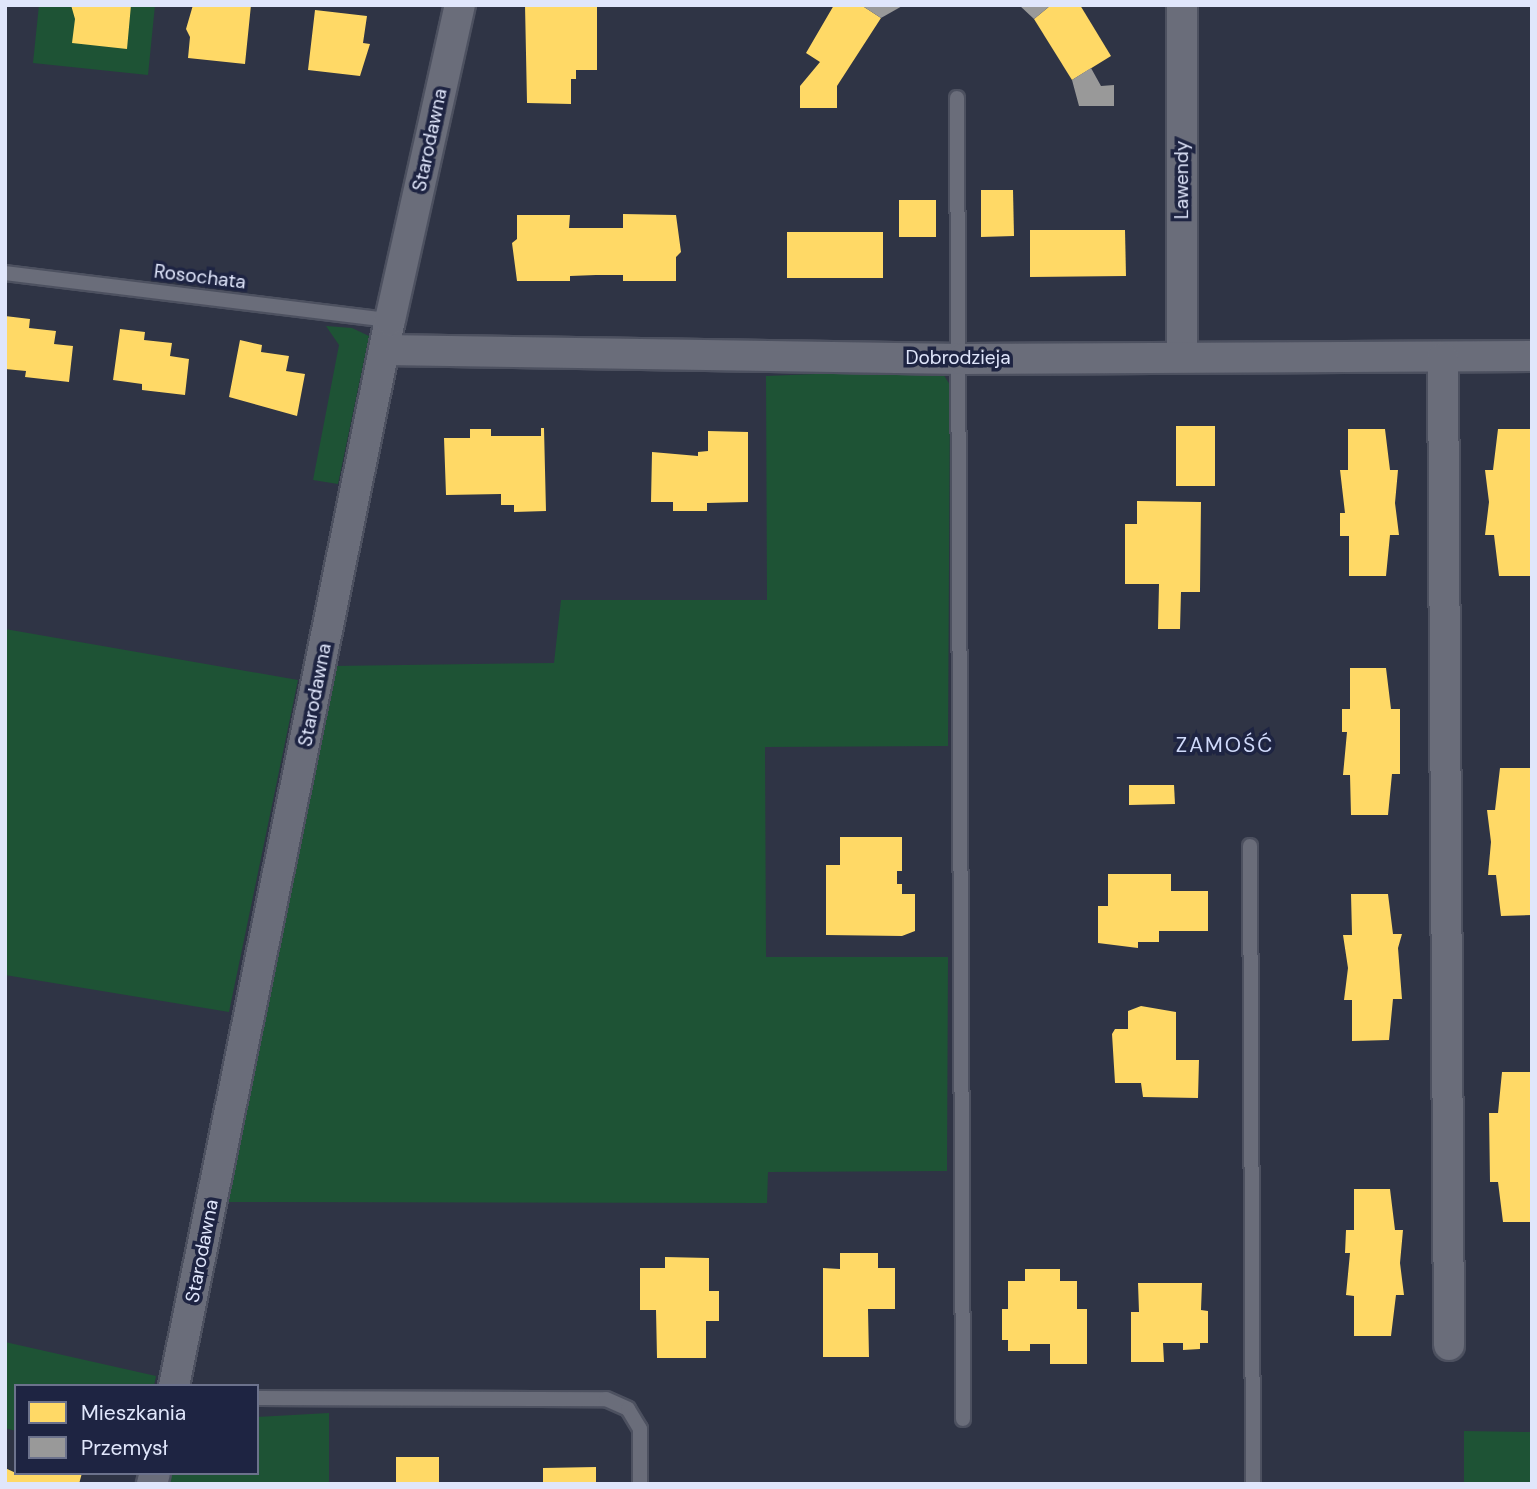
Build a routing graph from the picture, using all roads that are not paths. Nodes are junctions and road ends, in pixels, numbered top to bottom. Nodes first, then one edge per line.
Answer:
1 (460, 5) edge
2 (1182, 5) edge
3 (957, 98) dead end
4 (5, 272) edge
5 (390, 320) junction
6 (385, 351) junction
7 (1182, 355) junction
8 (1532, 356) edge
9 (1443, 358) junction
10 (962, 359) junction
11 (1250, 846) dead end
12 (1449, 1345) dead end
13 (174, 1384) edge
14 (259, 1398) edge
15 (963, 1419) dead end
16 (640, 1484) edge
17 (1253, 1484) edge

1 - 5 street, Starodawna
2 - 7 street, Lawendy
3 - 10 lane
4 - 5 lane, Rosochata
5 - 6 street, Starodawna
6 - 10 street, Dobrodzieja
6 - 13 street, Starodawna
7 - 9 street, Dobrodzieja
7 - 10 street, Dobrodzieja
8 - 9 street, Dobrodzieja
9 - 12 street
10 - 15 lane
11 - 17 lane
14 - 16 lane

